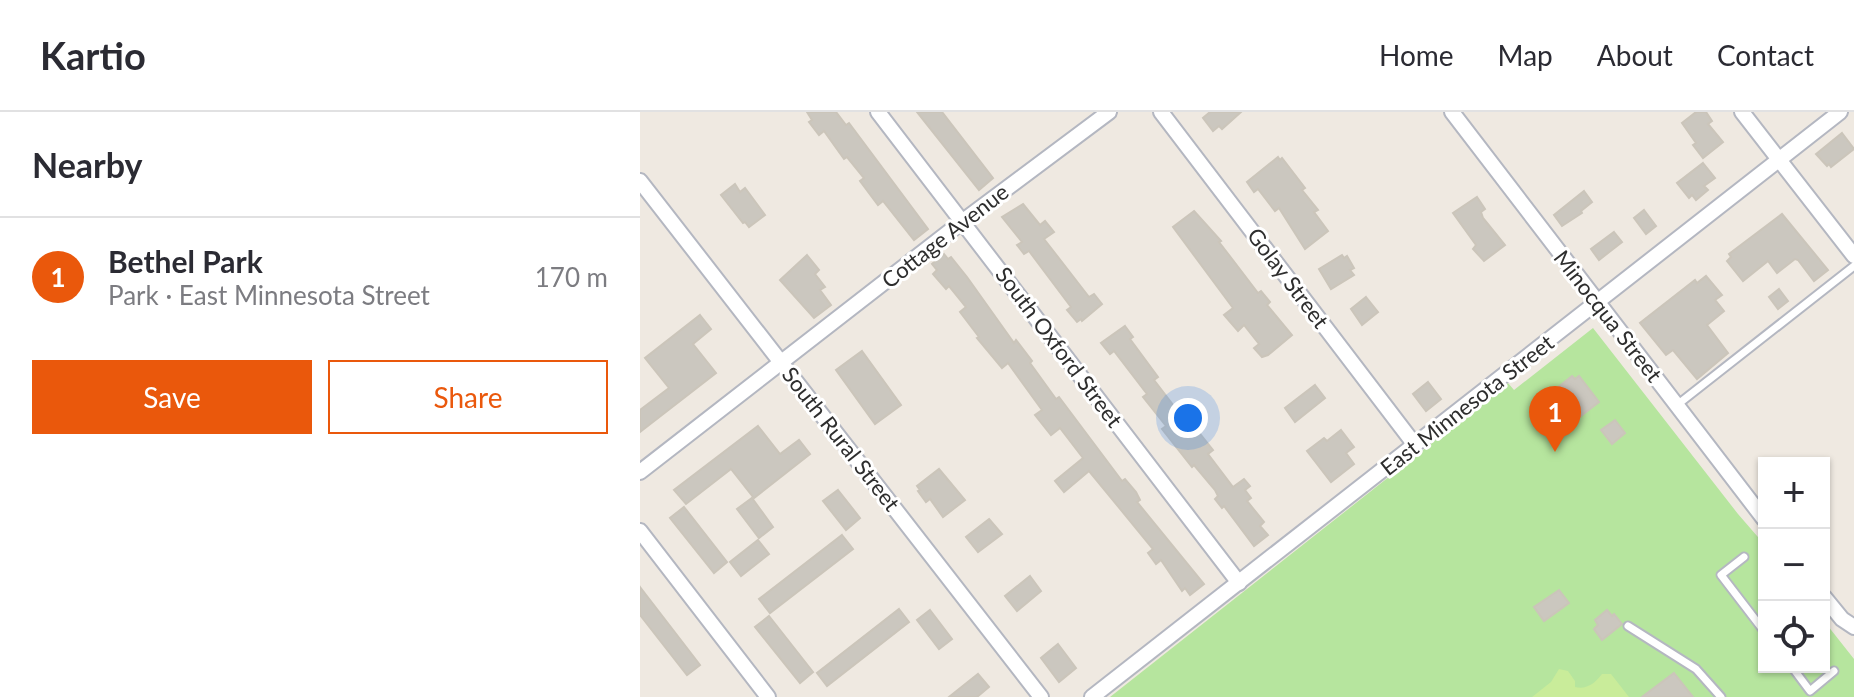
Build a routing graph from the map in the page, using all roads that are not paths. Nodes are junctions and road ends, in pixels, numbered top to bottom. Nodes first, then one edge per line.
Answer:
1 (878, 112) edge
2 (1109, 112) edge
3 (1161, 112) edge
4 (1452, 112) edge
5 (1742, 112) edge
6 (1840, 112) edge
7 (1780, 160) junction
8 (640, 181) edge
9 (963, 221) junction
10 (1854, 256) edge
11 (1854, 266) edge
12 (1598, 303) junction
13 (782, 363) junction
14 (1677, 405) junction
15 (1415, 445) junction
16 (640, 472) edge
17 (1758, 511) edge
18 (640, 531) edge
19 (1744, 557) dead end
20 (1239, 583) junction
21 (1827, 601) edge
22 (1758, 623) edge
23 (1628, 626) dead end
24 (1854, 627) edge
25 (1834, 671) dead end
26 (1796, 673) edge
27 (768, 697) edge
28 (1041, 697) edge
29 (1092, 697) edge
30 (1721, 697) edge

1 - 9 street, South Oxford Street
2 - 9 street, Cottage Avenue
3 - 15 street, Golay Street
4 - 12 street, Minocqua Street
5 - 7 street
6 - 7 street, East Minnesota Street
7 - 10 street
7 - 12 street, East Minnesota Street
8 - 13 street, South Rural Street
9 - 13 street, Cottage Avenue
9 - 20 street, South Oxford Street
11 - 14 lane
12 - 14 street, Minocqua Street
12 - 15 street, East Minnesota Street
13 - 16 street, Cottage Avenue
13 - 28 street, South Rural Street
14 - 17 street, Minocqua Street
15 - 20 street, East Minnesota Street
18 - 27 street
19 - 22 lane
20 - 29 street, East Minnesota Street
21 - 24 street
23 - 30 lane
25 - 26 lane

